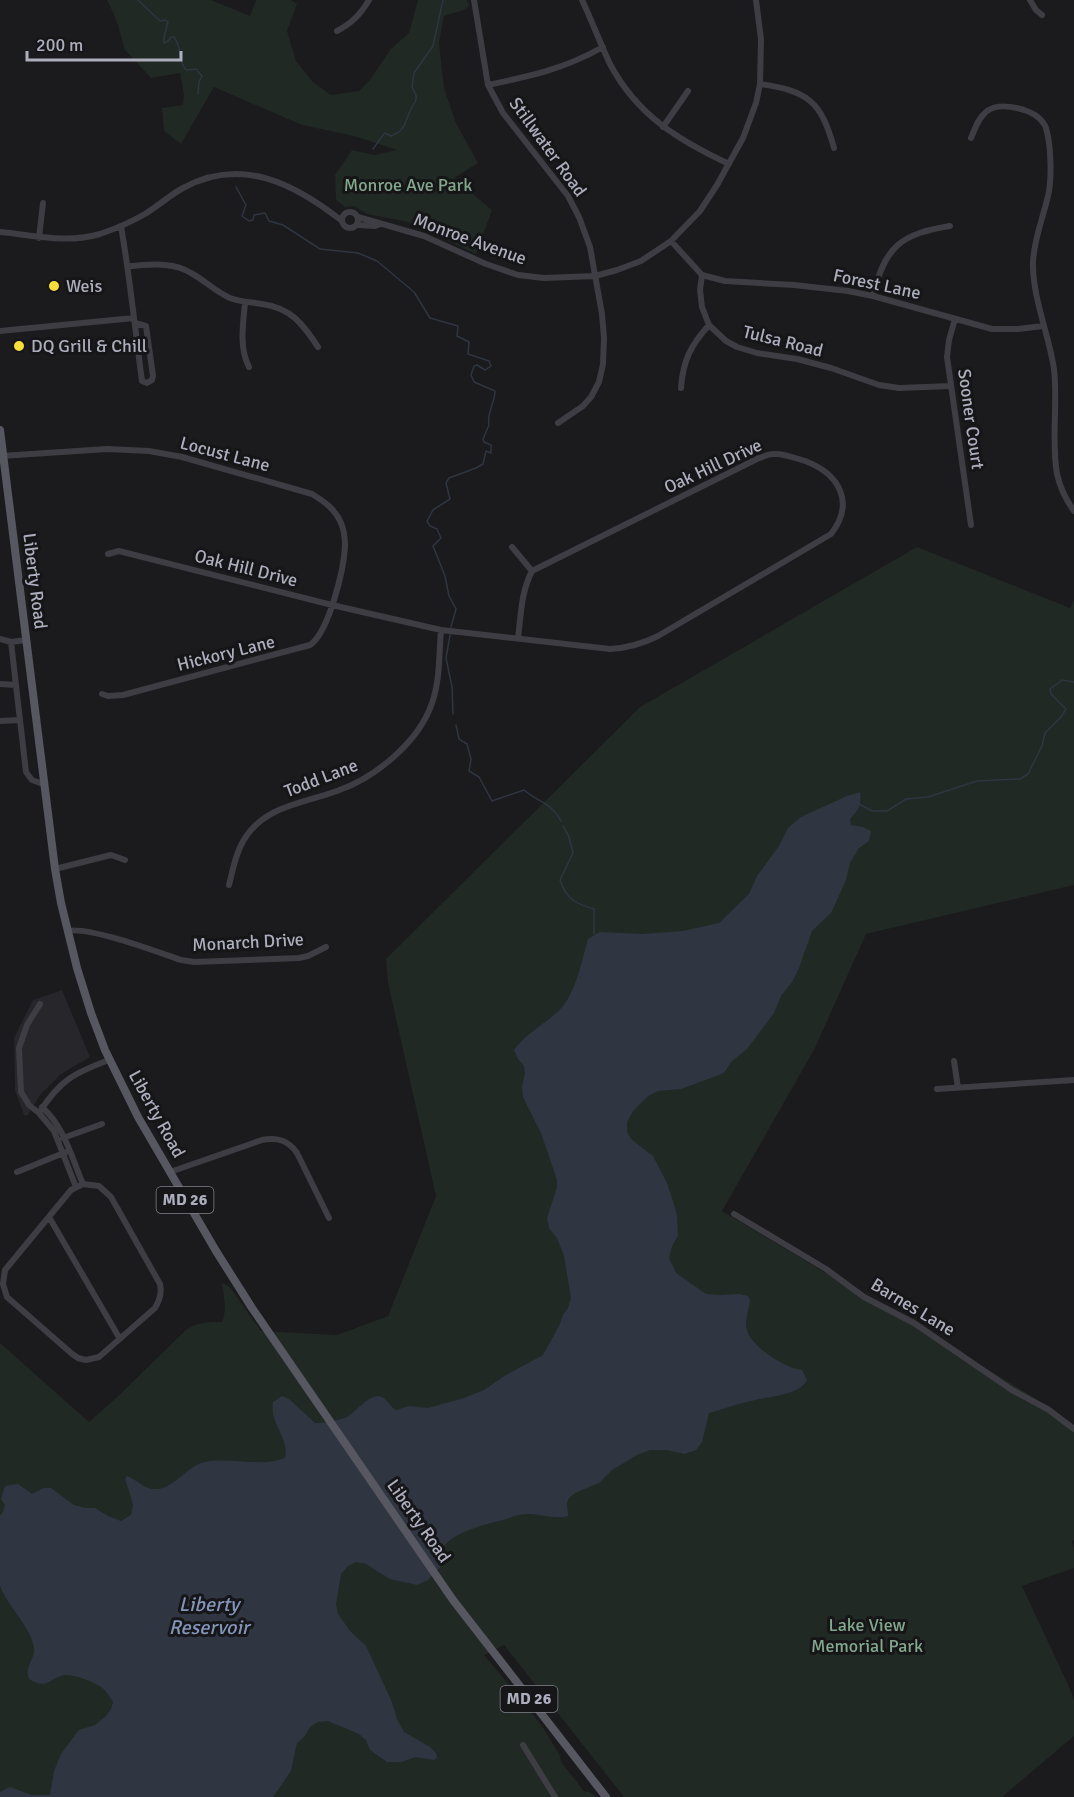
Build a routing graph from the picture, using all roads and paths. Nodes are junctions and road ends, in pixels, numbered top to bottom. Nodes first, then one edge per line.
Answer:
1 (369, 0) edge
2 (474, 0) edge
3 (582, 0) edge
4 (756, 0) edge
5 (1030, 0) edge
6 (1042, 15) dead end
7 (337, 31) dead end
8 (603, 47) junction
9 (488, 84) junction
10 (760, 84) junction
11 (688, 91) dead end
12 (663, 126) junction
13 (971, 138) dead end
14 (834, 148) dead end
15 (729, 164) junction
16 (43, 203) dead end
17 (329, 211) junction
18 (347, 213) junction
19 (358, 217) junction
20 (342, 221) junction
21 (380, 224) junction
22 (358, 225) junction
23 (121, 226) junction
24 (950, 226) dead end
25 (0, 232) edge
26 (39, 238) junction
27 (671, 241) junction
28 (128, 266) junction
29 (702, 275) junction
30 (594, 276) junction
31 (873, 296) junction
32 (245, 303) junction
33 (955, 319) junction
34 (134, 320) junction
35 (709, 325) junction
36 (1043, 326) junction
37 (0, 331) edge
38 (318, 347) dead end
39 (249, 368) dead end
40 (951, 386) junction
41 (681, 388) dead end
42 (558, 423) dead end
43 (0, 430) edge
44 (2, 456) edge
45 (1074, 511) edge
46 (971, 525) dead end
47 (512, 547) dead end
48 (108, 554) dead end
49 (532, 571) junction
50 (332, 605) junction
51 (441, 630) junction
52 (519, 638) junction
53 (0, 639) edge
54 (26, 640) junction
55 (11, 642) junction
56 (0, 684) edge
57 (15, 685) junction
58 (102, 694) dead end
59 (20, 720) junction
60 (0, 721) edge
61 (43, 784) junction
62 (125, 860) dead end
63 (55, 869) junction
64 (229, 885) dead end
65 (67, 931) junction
66 (326, 947) dead end
67 (40, 1004) dead end
68 (110, 1060) junction
69 (954, 1061) dead end
70 (1072, 1080) edge
71 (958, 1088) junction
72 (937, 1089) dead end
73 (41, 1110) junction
74 (102, 1124) dead end
75 (57, 1137) junction
76 (65, 1138) junction
77 (66, 1152) junction
78 (17, 1172) dead end
79 (170, 1172) junction
80 (79, 1185) junction
81 (734, 1214) dead end
82 (49, 1216) junction
83 (329, 1218) dead end
84 (120, 1340) junction
85 (1074, 1429) edge
86 (523, 1745) dead end
87 (555, 1797) edge
88 (606, 1797) edge

1 - 7 street
2 - 9 street, Stillwater Road
3 - 8 street
4 - 10 street, Monroe Avenue
5 - 6 street
8 - 9 street
8 - 12 street
9 - 30 street, Stillwater Road
10 - 14 street
10 - 15 street, Monroe Avenue
11 - 12 street
12 - 15 street
13 - 36 street
15 - 27 street, Monroe Avenue
16 - 26 street
17 - 18 street, Monroe Avenue
17 - 20 street, Monroe Avenue
17 - 23 street, Monroe Avenue
18 - 19 street, Monroe Avenue
18 - 20 street
19 - 21 street, Monroe Avenue
19 - 22 street
20 - 22 street, Monroe Avenue
21 - 22 street, Monroe Avenue
21 - 30 street, Monroe Avenue
23 - 26 street, Monroe Avenue
23 - 28 street
24 - 31 street
25 - 26 street, Monroe Avenue
27 - 29 street
27 - 30 street, Monroe Avenue
28 - 32 street
28 - 34 street
29 - 31 street, Forest Lane
29 - 35 street
30 - 42 street, Stillwater Road
31 - 33 street, Forest Lane
32 - 38 street
32 - 39 street
33 - 36 street, Forest Lane
33 - 40 street, Sooner Court
34 - 34 street
34 - 37 street
35 - 40 street, Tulsa Road
35 - 41 street
36 - 45 street
40 - 46 street, Sooner Court
43 - 44 main road, Liberty Road / MD 26
44 - 50 street, Locust Lane
44 - 54 main road, Liberty Road / MD 26
47 - 49 street
48 - 50 street, Oak Hill Drive
49 - 52 street
49 - 52 street, Oak Hill Drive
50 - 51 street, Oak Hill Drive
50 - 58 street, Hickory Lane
51 - 52 street, Oak Hill Drive
51 - 64 street, Todd Lane
53 - 55 street
54 - 55 street
54 - 61 main road, Liberty Road / MD 26
55 - 57 street
56 - 57 street
57 - 59 street
59 - 60 street
59 - 61 street
61 - 63 main road, Liberty Road / MD 26
62 - 63 street
63 - 65 main road, Liberty Road / MD 26
65 - 66 street, Monarch Drive
65 - 68 main road, Liberty Road / MD 26
67 - 73 street
68 - 73 street
68 - 79 main road, Liberty Road / MD 26
69 - 71 street
70 - 71 street
71 - 72 street
73 - 75 street
73 - 76 street
74 - 76 street
75 - 76 street
75 - 77 street
76 - 77 street
77 - 78 street
77 - 80 street
79 - 83 street
79 - 88 main road, Liberty Road / MD 26
80 - 82 street
80 - 84 street
81 - 85 street, Barnes Lane
82 - 84 street
82 - 84 street
86 - 87 street

